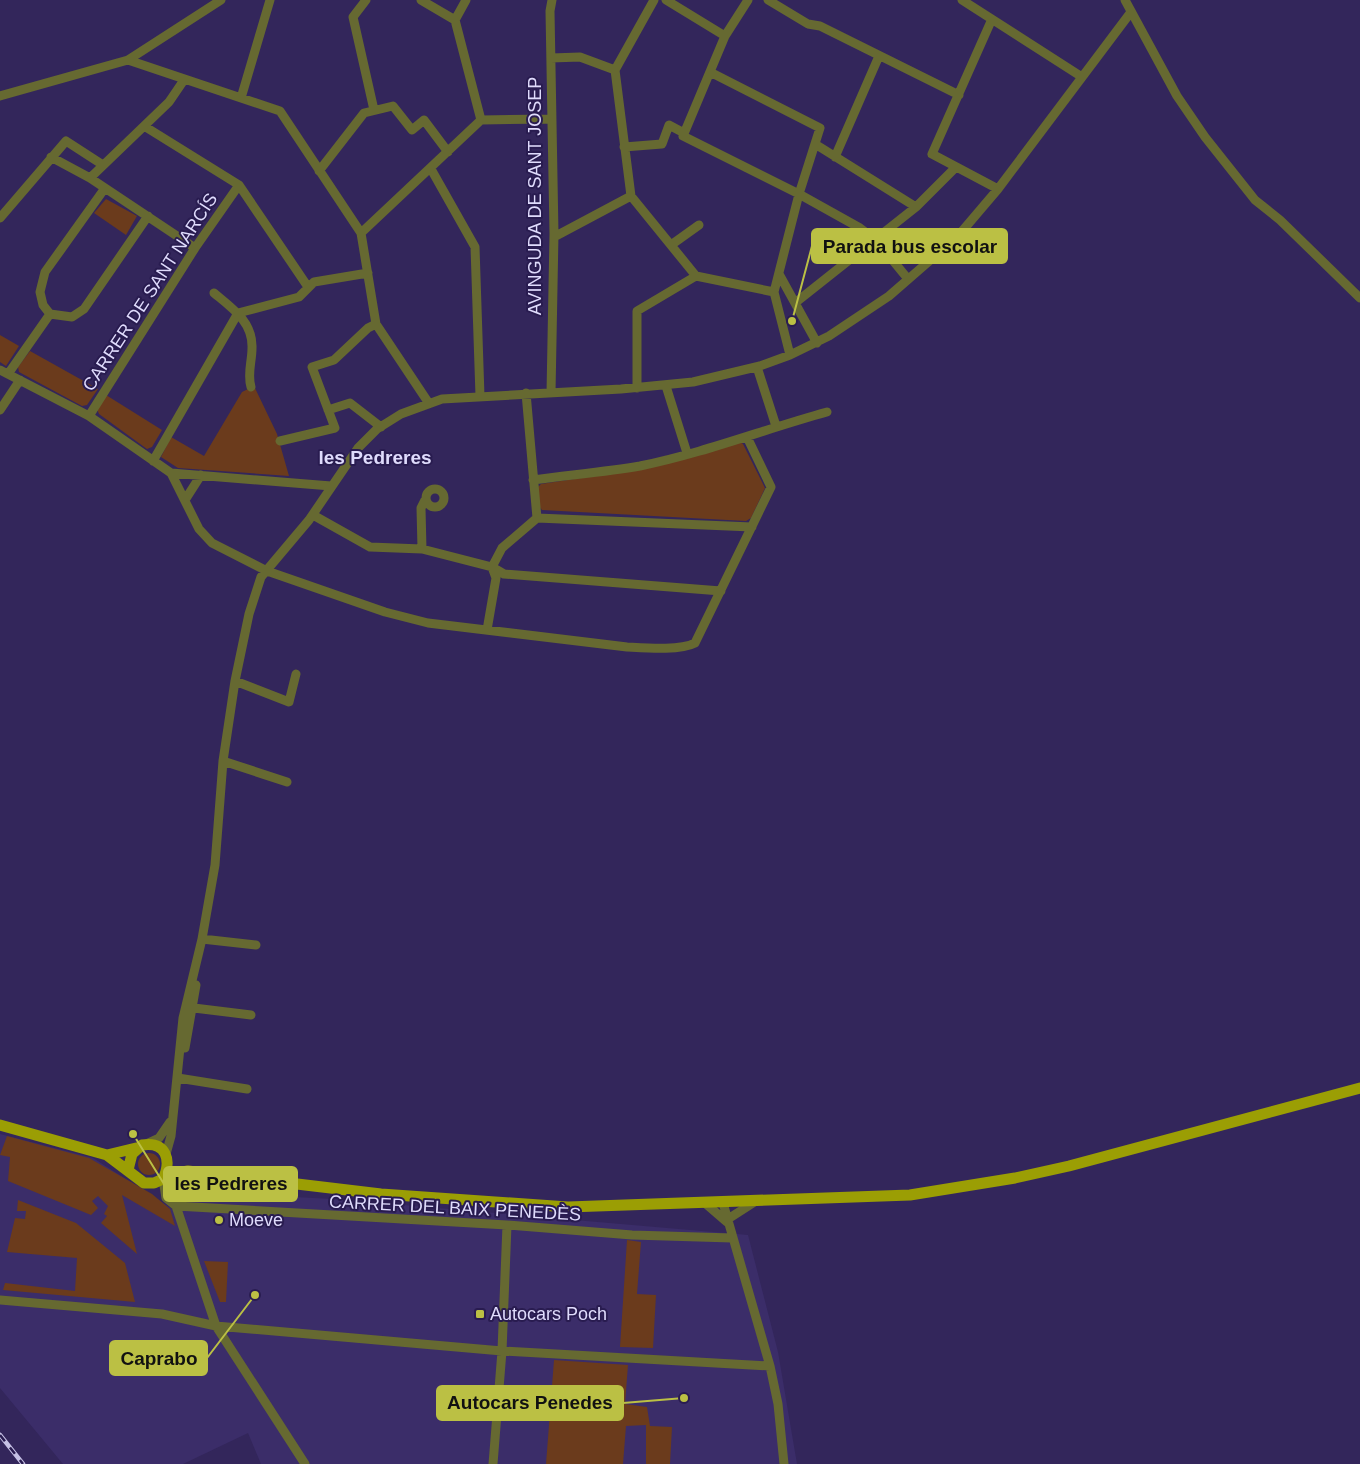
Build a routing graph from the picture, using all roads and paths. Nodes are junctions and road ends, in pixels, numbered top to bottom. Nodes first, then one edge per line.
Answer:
1 (222, 0) edge
2 (270, 0) edge
3 (366, 0) edge
4 (421, 0) edge
5 (466, 0) edge
6 (552, 0) edge
7 (654, 0) edge
8 (666, 0) edge
9 (748, 0) edge
10 (768, 0) edge
11 (962, 0) edge
12 (1125, 0) edge
13 (1131, 12) junction
14 (992, 19) junction
15 (455, 20) junction
16 (725, 36) junction
17 (879, 56) junction
18 (551, 58) junction
19 (128, 60) junction
20 (615, 70) junction
21 (710, 72) junction
22 (1082, 76) junction
23 (184, 80) junction
24 (959, 95) junction
25 (0, 96) edge
26 (241, 98) junction
27 (374, 110) junction
28 (551, 118) junction
29 (481, 120) junction
30 (144, 126) junction
31 (683, 135) junction
32 (815, 144) junction
33 (624, 147) junction
34 (448, 152) junction
35 (52, 156) junction
36 (835, 157) junction
37 (103, 165) junction
38 (956, 167) junction
39 (431, 169) junction
40 (319, 171) junction
41 (90, 178) junction
42 (239, 186) junction
43 (105, 188) junction
44 (998, 189) junction
45 (799, 194) junction
46 (631, 196) junction
47 (916, 207) junction
48 (148, 216) junction
49 (0, 218) edge
50 (699, 225) dead end
51 (361, 233) junction
52 (554, 237) junction
53 (876, 240) junction
54 (671, 245) junction
55 (195, 248) junction
56 (368, 273) junction
57 (779, 274) junction
58 (696, 276) junction
59 (908, 280) junction
60 (308, 287) junction
61 (774, 292) junction
62 (214, 293) dead end
63 (1360, 298) edge
64 (795, 303) junction
65 (238, 313) junction
66 (50, 314) junction
67 (376, 324) junction
68 (817, 342) junction
69 (790, 355) junction
70 (757, 367) junction
71 (4, 372) edge
72 (20, 380) junction
73 (666, 386) junction
74 (251, 387) dead end
75 (637, 388) junction
76 (526, 393) junction
77 (551, 393) junction
78 (480, 396) junction
79 (428, 402) junction
80 (0, 410) edge
81 (328, 410) junction
82 (827, 412) dead end
83 (89, 416) junction
84 (776, 426) junction
85 (381, 427) junction
86 (746, 438) junction
87 (280, 441) dead end
88 (687, 453) junction
89 (153, 461) junction
90 (171, 473) junction
91 (201, 475) junction
92 (534, 480) junction
93 (332, 486) junction
94 (185, 500) junction
95 (425, 505) dead end
96 (313, 515) junction
97 (537, 518) junction
98 (752, 528) junction
99 (422, 549) junction
100 (492, 567) junction
101 (268, 571) junction
102 (720, 592) junction
103 (487, 630) junction
104 (296, 674) dead end
105 (234, 681) junction
106 (223, 762) junction
107 (287, 782) dead end
108 (202, 939) junction
109 (256, 945) dead end
110 (194, 1008) junction
111 (251, 1015) dead end
112 (178, 1078) junction
113 (1360, 1088) edge
114 (248, 1089) dead end
115 (173, 1114) junction
116 (0, 1125) edge
117 (141, 1147) junction
118 (107, 1155) junction
119 (167, 1157) junction
120 (128, 1170) junction
121 (188, 1171) junction
122 (164, 1177) junction
123 (144, 1183) junction
124 (166, 1194) junction
125 (756, 1201) junction
126 (705, 1203) junction
127 (723, 1203) junction
128 (176, 1206) junction
129 (728, 1222) junction
130 (507, 1226) junction
131 (732, 1238) junction
132 (0, 1300) edge
133 (216, 1326) junction
134 (502, 1351) junction
135 (770, 1366) junction
136 (305, 1464) edge
137 (493, 1464) edge
138 (784, 1464) edge

1 - 19 street
2 - 26 street
3 - 27 street
4 - 15 street
5 - 15 street
6 - 18 street, AVINGUDA DE SANT JOSEP
7 - 20 street
8 - 16 street
9 - 16 street
10 - 17 street
11 - 14 street
12 - 13 street
13 - 22 street
13 - 63 street
14 - 22 street
14 - 24 street
15 - 29 street
16 - 21 street
17 - 24 street
17 - 36 street
18 - 20 street
18 - 28 street, AVINGUDA DE SANT JOSEP
19 - 23 street
19 - 25 street
20 - 33 street
21 - 31 street
21 - 32 street
22 - 44 street
23 - 26 street
23 - 30 street
24 - 38 street
26 - 40 street
27 - 34 street
27 - 40 street
28 - 29 street
28 - 52 street, AVINGUDA DE SANT JOSEP
29 - 34 street
30 - 37 street
30 - 42 street
31 - 33 street
31 - 45 street
32 - 36 street
32 - 45 street
33 - 46 street
34 - 39 street
35 - 37 street
35 - 41 street
35 - 49 street
36 - 47 street
37 - 41 street
38 - 44 street
38 - 47 street
39 - 51 street
39 - 78 street
40 - 51 street
41 - 43 street
42 - 55 street, CARRER DE SANT NARCÍS
42 - 60 street
43 - 48 street
43 - 66 street
44 - 59 street
45 - 53 street
45 - 57 street
46 - 52 street
46 - 54 street
47 - 53 street
48 - 55 street
48 - 66 street
50 - 54 street
51 - 56 street
52 - 77 street, AVINGUDA DE SANT JOSEP
53 - 59 street
53 - 64 street
54 - 58 street
55 - 83 street, CARRER DE SANT NARCÍS
56 - 60 street
56 - 67 street
57 - 61 street
57 - 64 street
58 - 61 street
58 - 75 street
59 - 68 street
60 - 65 street
61 - 69 street
62 - 65 street
64 - 68 street
65 - 74 street
65 - 89 street
66 - 71 street
67 - 79 street
67 - 81 street
68 - 69 street
69 - 70 street
70 - 73 street
70 - 84 street
71 - 72 street
72 - 80 street
72 - 83 street
73 - 75 street
73 - 88 street
75 - 77 street
76 - 77 street
76 - 78 street
76 - 92 street
78 - 79 street
79 - 85 street
81 - 85 street
81 - 87 street
82 - 84 street
83 - 89 street
84 - 86 street
85 - 93 street
86 - 88 street
86 - 98 street
88 - 92 street
89 - 90 street
90 - 91 street
90 - 94 street
91 - 93 street
91 - 94 street
92 - 97 street
93 - 96 street
94 - 101 street
95 - 99 street
96 - 99 street
96 - 101 street
97 - 98 street
97 - 100 street
98 - 102 street
99 - 100 street
100 - 102 street
100 - 103 street
101 - 103 street
101 - 105 street
102 - 103 street
104 - 105 street
105 - 106 street
106 - 107 street
106 - 108 street
108 - 109 street
108 - 110 street
108 - 112 street
110 - 111 street
110 - 112 street
112 - 114 street
112 - 115 street
113 - 125 main road
115 - 117 street
115 - 119 street
116 - 118 main road
117 - 118 main road
117 - 119 main road
117 - 120 main road
118 - 120 main road
119 - 121 main road
119 - 122 main road
120 - 123 main road
121 - 122 main road
121 - 126 main road
122 - 123 main road
122 - 124 street
123 - 124 street
124 - 128 street
125 - 127 main road
125 - 129 street
126 - 127 main road
126 - 129 street
127 - 129 street
128 - 130 street, CARRER DEL BAIX PENEDÈS
128 - 133 street
129 - 131 street
130 - 131 street, CARRER DEL BAIX PENEDÈS
130 - 134 street
131 - 135 street
132 - 133 street
133 - 134 street
133 - 136 street
134 - 135 street
134 - 137 street
135 - 138 street

